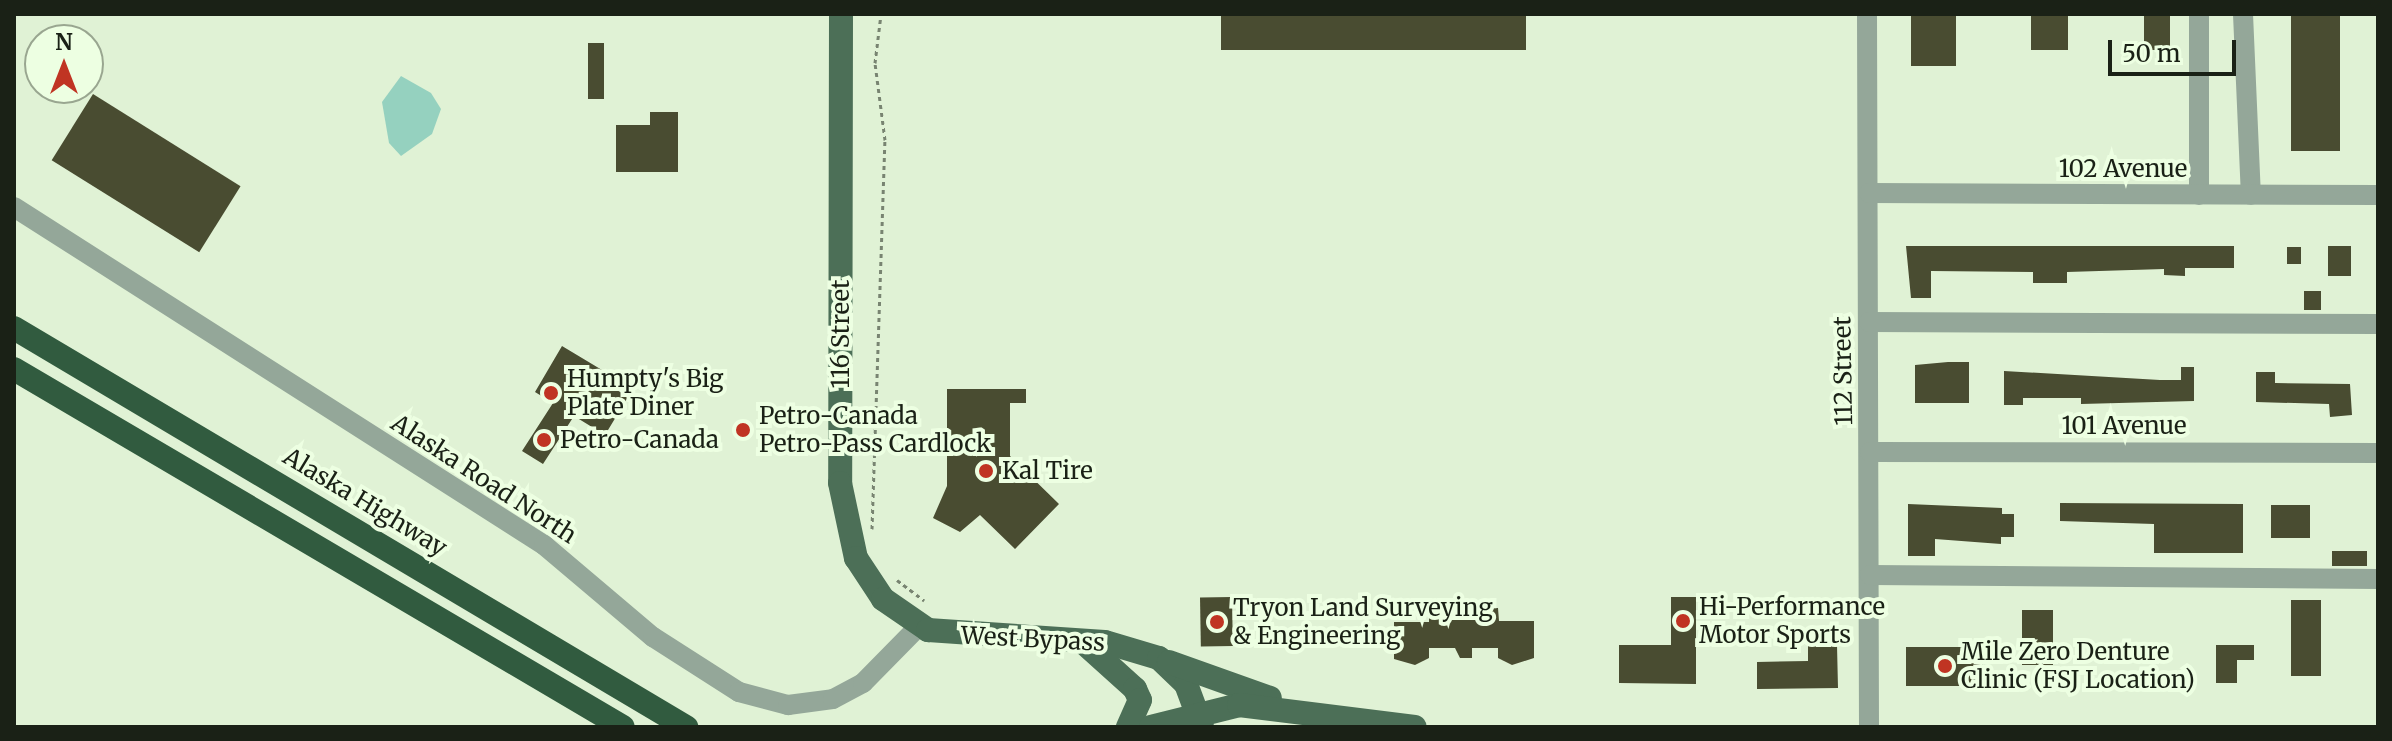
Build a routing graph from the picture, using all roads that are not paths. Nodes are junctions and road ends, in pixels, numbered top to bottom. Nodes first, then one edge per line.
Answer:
1 (841, 14) edge
2 (1867, 14) edge
3 (2199, 14) edge
4 (2243, 14) edge
5 (1869, 193) junction
6 (2199, 195) junction
7 (2251, 195) junction
8 (2378, 195) edge
9 (14, 207) edge
10 (1869, 322) junction
11 (2378, 324) edge
12 (14, 328) edge
13 (14, 369) edge
14 (1870, 452) junction
15 (2378, 453) edge
16 (1870, 575) junction
17 (2378, 579) edge
18 (920, 625) junction
19 (1081, 641) junction
20 (1159, 658) junction
21 (1319, 711) junction
22 (1200, 719) edge
23 (623, 727) edge
24 (686, 727) edge
25 (1128, 727) edge
26 (1151, 727) edge
27 (1415, 727) edge
28 (1869, 727) edge

1 - 18 main road, 116 Street
2 - 5 street, 112 Street
3 - 6 street
4 - 7 street
5 - 6 street, 102 Avenue
5 - 10 street, 112 Street
6 - 7 street, 102 Avenue
7 - 8 street, 102 Avenue
9 - 18 street, Alaska Road North
10 - 11 street
10 - 14 street, 112 Street
12 - 24 highway, Alaska Highway
13 - 23 highway
14 - 15 street, 101 Avenue
14 - 16 street, 112 Street
16 - 17 street
16 - 28 street, 112 Street
18 - 19 main road, West Bypass
19 - 20 main road, West Bypass
19 - 25 main road
20 - 21 main road, West Bypass
20 - 22 main road
21 - 22 main road
21 - 27 main road
22 - 26 main road

